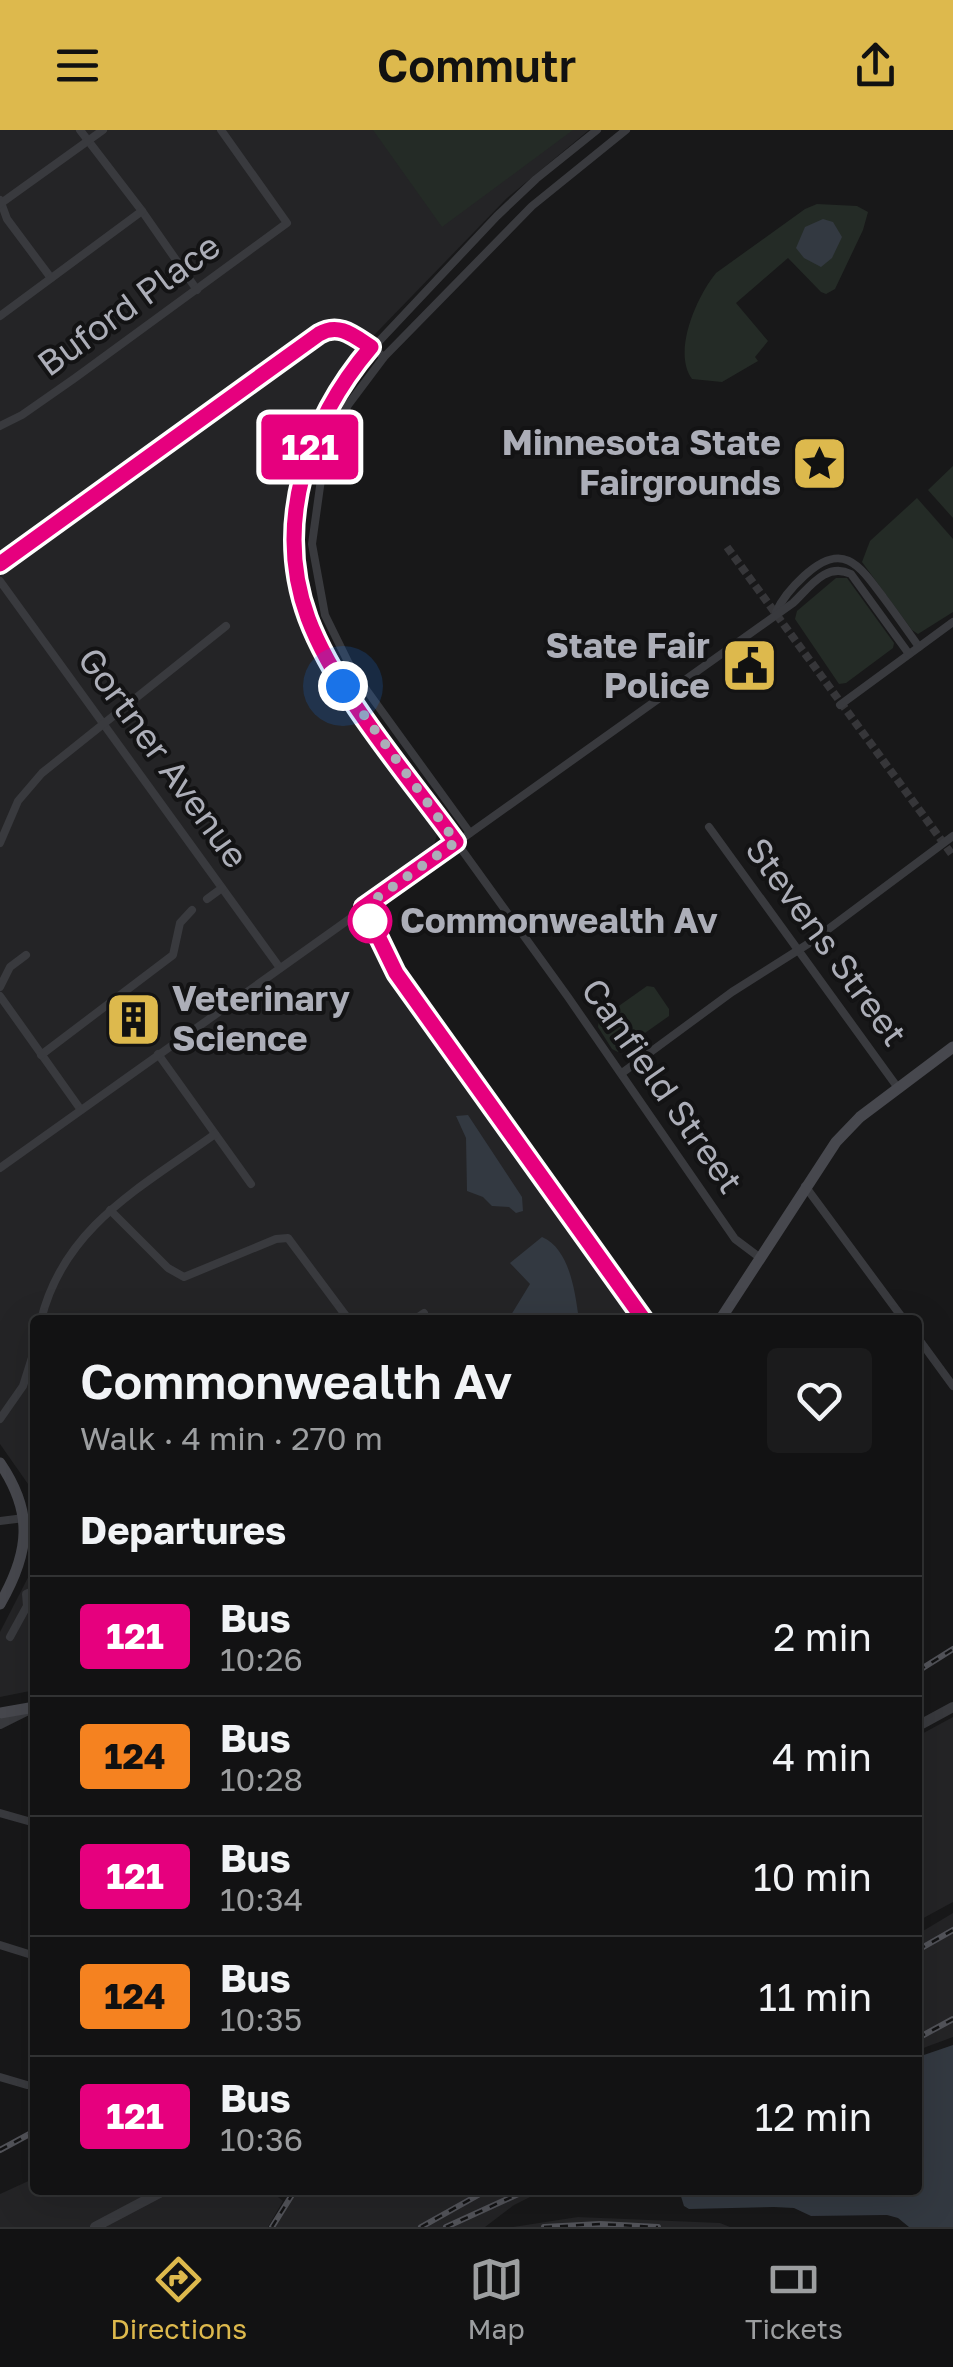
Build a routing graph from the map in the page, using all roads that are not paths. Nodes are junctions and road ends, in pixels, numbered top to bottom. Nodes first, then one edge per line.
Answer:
1 (80, 130) edge
2 (103, 130) edge
3 (220, 130) edge
4 (597, 130) edge
5 (626, 130) edge
6 (88, 141) junction
7 (1, 202) edge
8 (142, 211) junction
9 (51, 278) junction
10 (197, 290) junction
11 (0, 316) edge
12 (371, 347) junction
13 (384, 357) junction
14 (0, 426) edge
15 (0, 564) edge
16 (0, 581) edge
17 (320, 598) junction
18 (303, 602) junction
19 (775, 613) junction
20 (953, 622) edge
21 (226, 626) dead end
22 (919, 647) junction
23 (909, 654) junction
24 (840, 705) dead end
25 (105, 724) junction
26 (709, 828) dead end
27 (470, 832) junction
28 (953, 836) edge
29 (456, 842) junction
30 (0, 843) edge
31 (222, 888) junction
32 (207, 899) dead end
33 (192, 910) dead end
34 (797, 951) junction
35 (26, 955) dead end
36 (280, 968) junction
37 (0, 986) edge
38 (0, 996) edge
39 (953, 1047) edge
40 (158, 1054) junction
41 (42, 1055) junction
42 (622, 1074) junction
43 (898, 1088) junction
44 (81, 1110) junction
45 (215, 1134) junction
46 (0, 1168) edge
47 (251, 1184) dead end
48 (805, 1186) junction
49 (110, 1210) junction
50 (759, 1257) junction
51 (424, 1313) dead end
52 (42, 1315) edge
53 (346, 1315) edge
54 (421, 1315) edge
55 (723, 1315) edge
56 (900, 1315) edge
57 (922, 1343) edge
58 (30, 1364) edge
59 (953, 1386) edge
60 (0, 1419) edge
61 (0, 1462) edge
62 (24, 1518) junction
63 (0, 1520) edge
64 (8, 1591) junction
65 (30, 1592) edge
66 (30, 1597) edge
67 (0, 1604) edge
68 (10, 1637) dead end
69 (953, 1707) edge
70 (30, 1709) edge
71 (30, 1709) edge
72 (0, 1714) edge
73 (0, 1724) edge
74 (922, 1724) edge
75 (0, 1813) edge
76 (30, 1822) edge
77 (0, 1946) edge
78 (30, 1955) edge
79 (0, 2077) edge
80 (28, 2085) dead end
81 (155, 2195) edge
82 (95, 2227) edge

1 - 6 street
2 - 6 street
3 - 10 street, Buford Place
4 - 12 street, Canfield Street
5 - 13 street
6 - 7 street
6 - 8 street
7 - 9 street
8 - 9 street
8 - 10 street
9 - 11 street
10 - 14 street, Buford Place
12 - 13 street
12 - 15 street
12 - 18 street, Canfield Street
13 - 17 street
16 - 25 street, Gortner Avenue
17 - 18 street
17 - 27 street
18 - 29 street, Canfield Street
19 - 22 street
19 - 23 street
19 - 27 street
20 - 22 street
21 - 25 street
22 - 23 street
23 - 24 street
25 - 30 street
25 - 31 street, Gortner Avenue
26 - 34 street, Stevens Street
27 - 29 street
28 - 34 street
29 - 36 street
29 - 42 street, Canfield Street
31 - 32 street
31 - 36 street, Gortner Avenue
33 - 41 street
34 - 42 street
34 - 43 street, Stevens Street
35 - 37 street
36 - 40 street
38 - 41 street
39 - 43 main road
40 - 44 street
40 - 45 street
41 - 44 street
42 - 50 street, Canfield Street
43 - 48 main road
44 - 46 street
45 - 47 street
45 - 49 street
48 - 50 main road
48 - 56 street
49 - 52 street
49 - 53 street
50 - 55 main road
51 - 54 street
57 - 59 street
58 - 60 street
61 - 62 main road
62 - 63 street
62 - 64 main road
64 - 65 street
64 - 67 main road
66 - 68 street
69 - 74 street
70 - 72 main road
71 - 73 street
75 - 76 street
77 - 78 street
79 - 80 street
81 - 82 street

